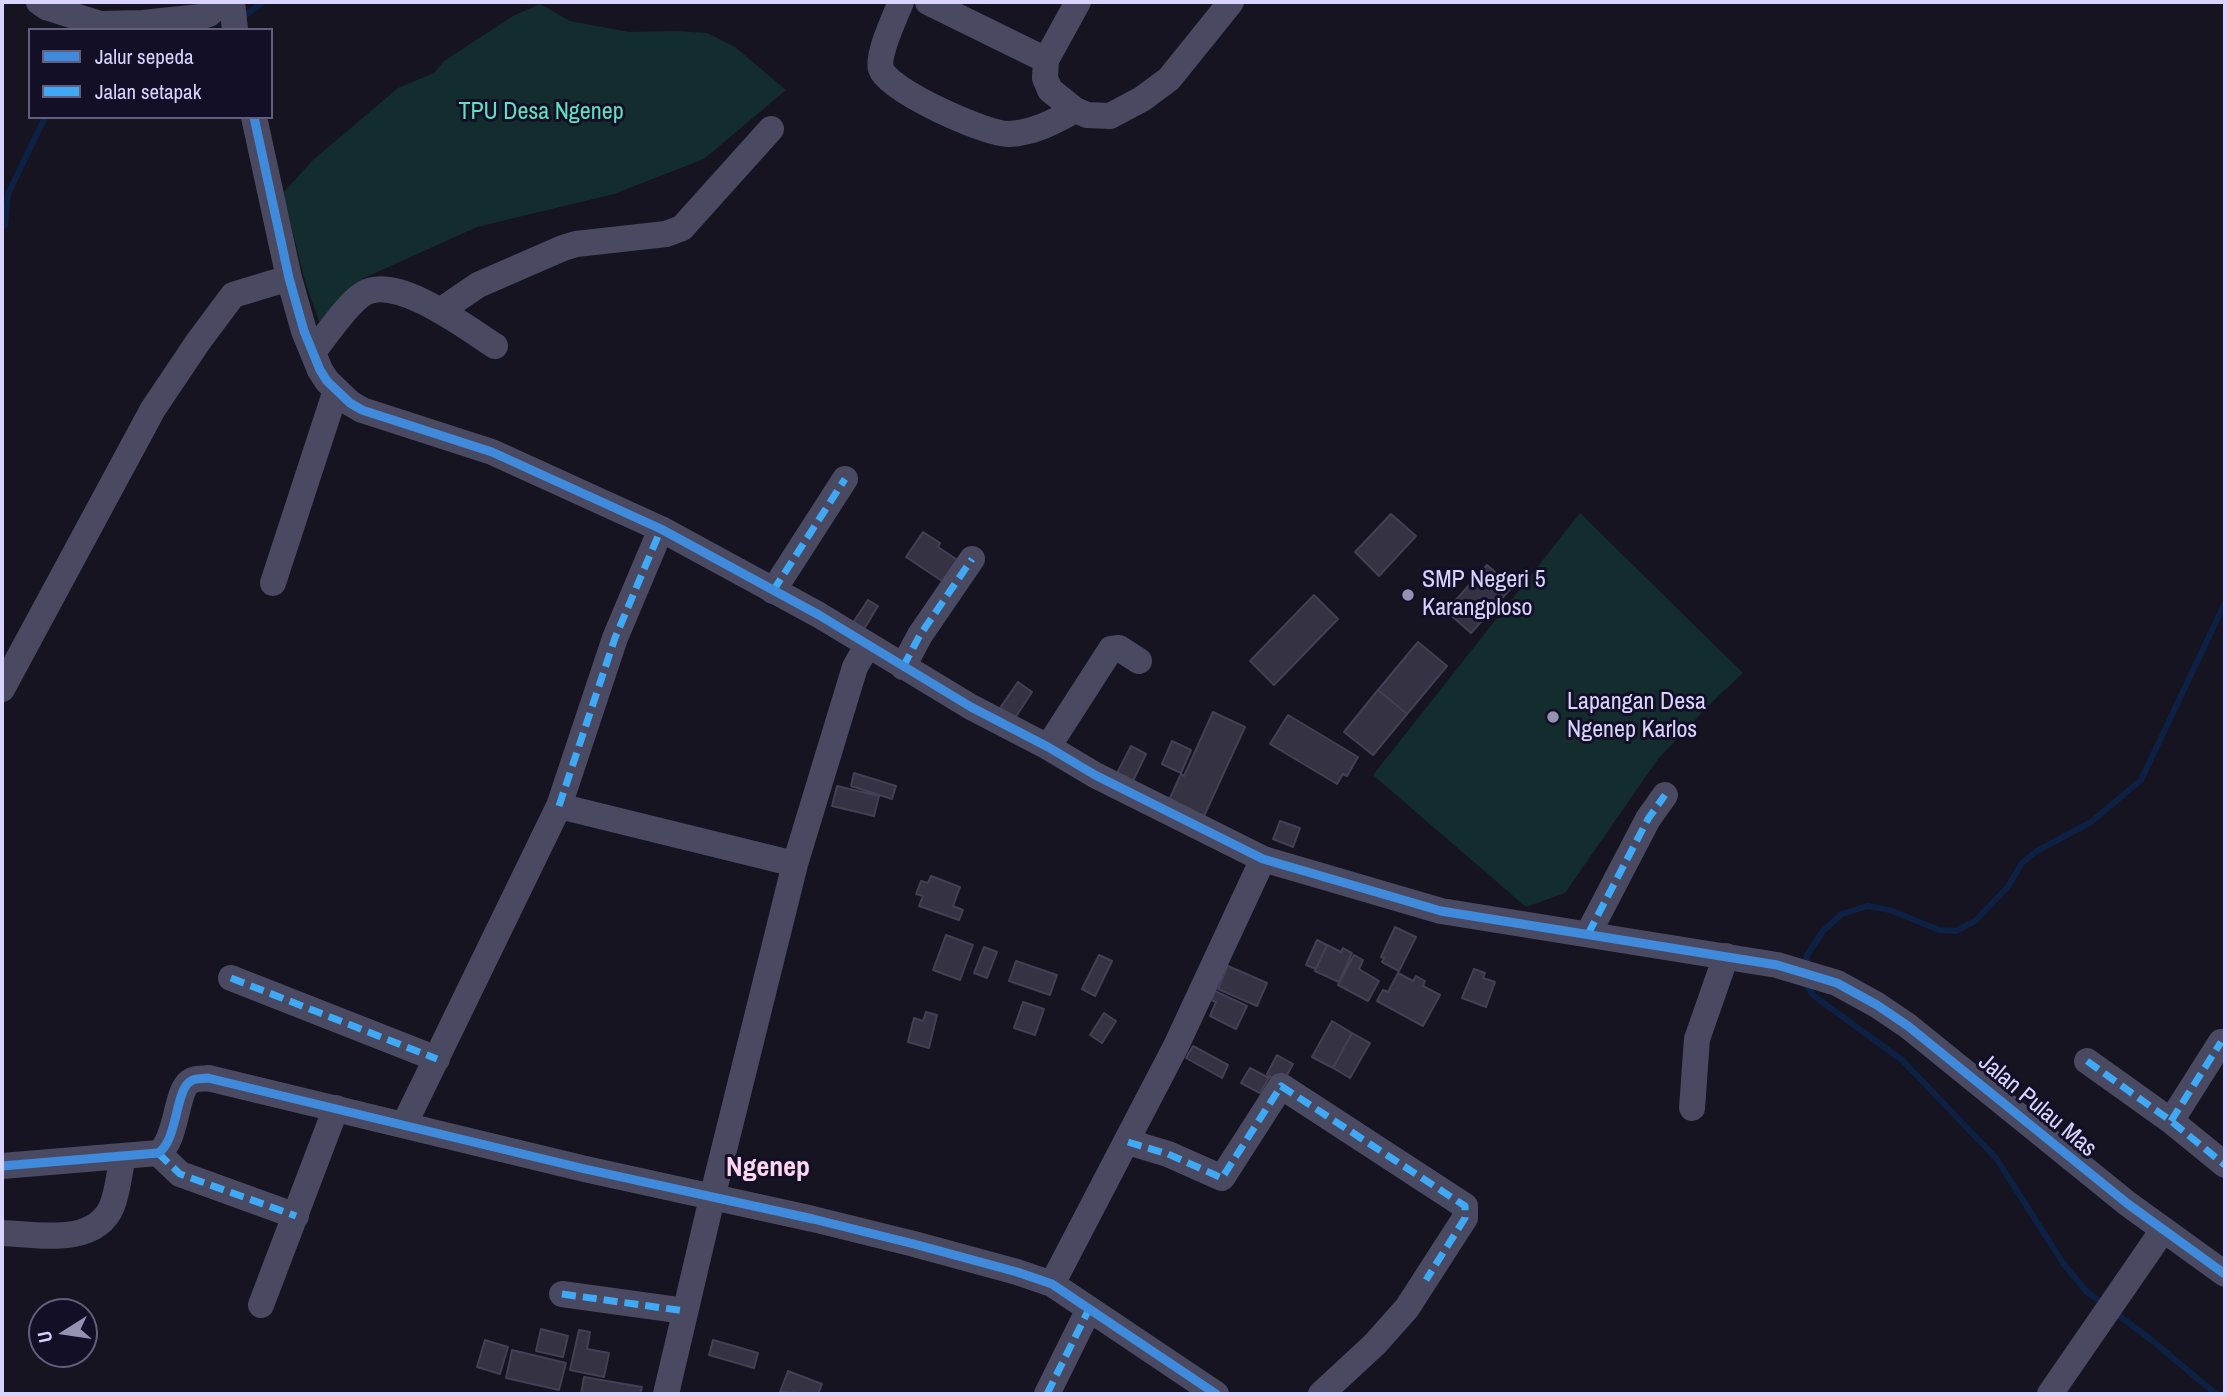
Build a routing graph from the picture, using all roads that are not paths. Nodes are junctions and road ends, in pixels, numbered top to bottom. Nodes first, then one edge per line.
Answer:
1 (901, 2) edge
2 (928, 2) edge
3 (1078, 2) edge
4 (1231, 2) edge
5 (43, 4) edge
6 (226, 9) edge
7 (142, 13) edge
8 (1046, 60) junction
9 (1050, 90) junction
10 (1075, 110) junction
11 (254, 119) edge
12 (771, 129) dead end
13 (1032, 130) junction
14 (289, 278) junction
15 (440, 311) junction
16 (495, 346) dead end
17 (313, 352) junction
18 (336, 390) junction
19 (845, 480) dead end
20 (661, 529) junction
21 (972, 559) dead end
22 (273, 583) dead end
23 (773, 591) junction
24 (867, 646) junction
25 (1139, 662) dead end
26 (903, 667) junction
27 (2, 689) edge
28 (1048, 747) junction
29 (1665, 795) dead end
30 (559, 806) junction
31 (1263, 859) junction
32 (795, 864) junction
33 (1588, 934) junction
34 (1726, 956) junction
35 (231, 978) dead end
36 (2221, 1042) dead end
37 (437, 1059) junction
38 (2087, 1061) dead end
39 (336, 1108) junction
40 (1692, 1108) dead end
41 (2171, 1121) junction
42 (404, 1125) junction
43 (1128, 1142) junction
44 (158, 1153) junction
45 (122, 1157) junction
46 (2225, 1164) edge
47 (2, 1166) edge
48 (712, 1198) junction
49 (296, 1216) junction
50 (2163, 1230) junction
51 (2, 1233) edge
52 (2225, 1274) edge
53 (1052, 1284) junction
54 (562, 1294) dead end
55 (261, 1305) dead end
56 (1089, 1309) junction
57 (685, 1311) junction
58 (673, 1392) edge
59 (1047, 1394) edge
60 (1216, 1394) edge
61 (1321, 1394) edge
62 (2050, 1394) edge

1 - 13 street
2 - 8 street
3 - 8 street
4 - 10 street
5 - 7 street
6 - 7 street
8 - 9 street
9 - 10 street
9 - 13 street
10 - 13 street
11 - 14 street, Jalan Pulau Mas
12 - 15 street
14 - 17 street, Jalan Pulau Mas
14 - 27 street
15 - 16 street
15 - 17 street
17 - 18 street, Jalan Pulau Mas
18 - 20 street, Jalan Pulau Mas
18 - 22 street
19 - 23 street
20 - 23 street, Jalan Pulau Mas
20 - 30 street
21 - 26 street
23 - 24 street, Jalan Pulau Mas
24 - 26 street, Jalan Pulau Mas
24 - 32 street
25 - 28 street
26 - 28 street, Jalan Pulau Mas
28 - 31 street, Jalan Pulau Mas
29 - 33 street
30 - 32 street
30 - 37 street
31 - 33 street, Jalan Pulau Mas
31 - 43 street
32 - 48 street
33 - 34 street, Jalan Pulau Mas
34 - 40 street
34 - 50 street, Jalan Pulau Mas
35 - 37 street
36 - 41 street
37 - 42 street
38 - 41 street
39 - 42 street
39 - 44 street
39 - 49 street
41 - 46 street
42 - 48 street
43 - 53 street
43 - 61 street
44 - 45 street
44 - 49 street
45 - 47 street
45 - 51 street
48 - 53 street
48 - 57 street
49 - 55 street
50 - 52 street, Jalan Pulau Mas
50 - 62 street
53 - 56 street
54 - 57 street
56 - 59 street
56 - 60 street
57 - 58 street

